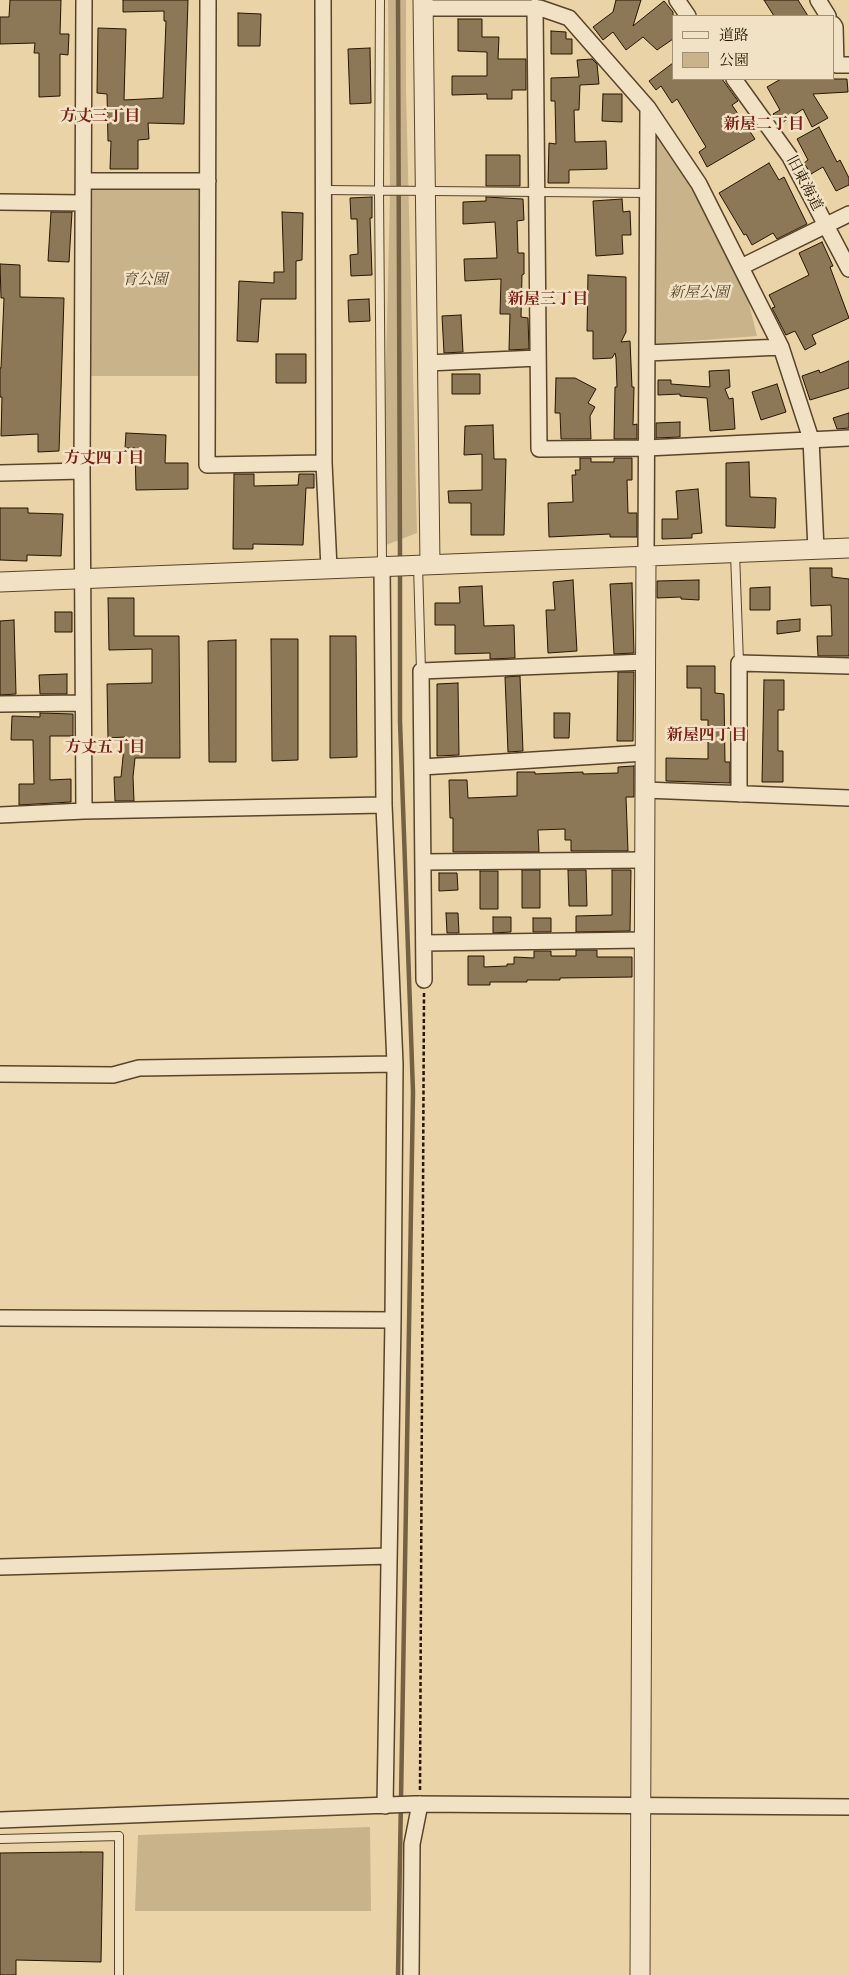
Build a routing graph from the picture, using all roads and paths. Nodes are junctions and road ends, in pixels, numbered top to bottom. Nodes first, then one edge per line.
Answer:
1 (84, 0) edge
2 (208, 0) edge
3 (323, 0) edge
4 (380, 0) edge
5 (677, 0) edge
6 (818, 0) edge
7 (423, 4) edge
8 (535, 8) junction
9 (687, 15) edge
10 (827, 15) edge
11 (834, 26) edge
12 (849, 65) edge
13 (735, 80) edge
14 (648, 108) junction
15 (84, 181) junction
16 (208, 181) junction
17 (324, 190) junction
18 (378, 191) junction
19 (416, 192) junction
20 (537, 192) junction
21 (647, 194) junction
22 (0, 202) edge
23 (83, 203) junction
24 (849, 214) edge
25 (825, 226) junction
26 (740, 267) junction
27 (849, 269) edge
28 (782, 347) junction
29 (647, 353) junction
30 (538, 358) junction
31 (427, 363) junction
32 (849, 438) edge
33 (811, 439) junction
34 (647, 448) junction
35 (324, 463) junction
36 (82, 471) junction
37 (0, 473) edge
38 (849, 548) edge
39 (816, 550) junction
40 (735, 553) junction
41 (646, 557) junction
42 (420, 564) junction
43 (385, 566) junction
44 (329, 568) junction
45 (82, 578) junction
46 (0, 582) edge
47 (645, 662) junction
48 (739, 663) junction
49 (849, 666) edge
50 (421, 670) junction
51 (83, 703) junction
52 (0, 704) edge
53 (645, 753) junction
54 (422, 767) junction
55 (645, 790) junction
56 (739, 794) junction
57 (849, 798) edge
58 (384, 805) junction
59 (84, 811) junction
60 (0, 815) edge
61 (645, 860) junction
62 (423, 862) junction
63 (644, 940) junction
64 (424, 943) junction
65 (424, 980) joint
66 (395, 1064) junction
67 (0, 1074) edge
68 (0, 1318) edge
69 (393, 1320) junction
70 (389, 1556) junction
71 (0, 1567) edge
72 (417, 1804) junction
73 (641, 1804) junction
74 (388, 1806) junction
75 (849, 1807) edge
76 (0, 1820) edge
77 (0, 1838) edge
78 (119, 1975) edge
79 (411, 1975) edge
80 (640, 1975) edge

1 - 15 street
2 - 16 street
3 - 17 street
4 - 18 lane
5 - 9 street
6 - 10 street
7 - 8 street
7 - 19 street
8 - 14 street
8 - 20 street
11 - 12 street
13 - 25 street, 旧東海道
14 - 21 street
14 - 26 street
15 - 16 street
15 - 23 street
16 - 35 street
17 - 18 lane
17 - 35 street
18 - 19 lane
18 - 43 lane
19 - 20 lane
19 - 31 street
20 - 21 lane
20 - 30 street
21 - 29 street
22 - 23 street
23 - 36 street
24 - 25 street
25 - 26 street
25 - 27 street, 旧東海道
26 - 28 street
28 - 29 street
28 - 33 street
29 - 34 street
30 - 31 street
30 - 34 street
31 - 42 street
32 - 33 street
33 - 34 street
33 - 39 street
34 - 41 street
35 - 44 street
36 - 37 street
36 - 45 street
38 - 39 street
39 - 40 street
40 - 41 street
40 - 48 lane
41 - 42 street
41 - 47 street
42 - 43 street
42 - 50 lane
43 - 44 street
43 - 58 street
44 - 45 street
45 - 46 street
45 - 51 street
47 - 50 street
47 - 53 street
48 - 49 street
48 - 56 street
50 - 54 street
51 - 52 street
51 - 59 street
53 - 54 street
53 - 55 street
54 - 62 street
55 - 56 street
55 - 61 street
56 - 57 street
58 - 59 street
58 - 66 street
59 - 60 street
61 - 62 street
61 - 63 street
62 - 64 street
63 - 64 street
63 - 73 street
64 - 65 street
65 - 72 path
66 - 67 street
66 - 69 street
68 - 69 street
69 - 70 street
70 - 71 street
70 - 74 street
72 - 73 street
72 - 74 street
72 - 79 street
73 - 75 street
73 - 80 street
74 - 76 street
77 - 78 lane

